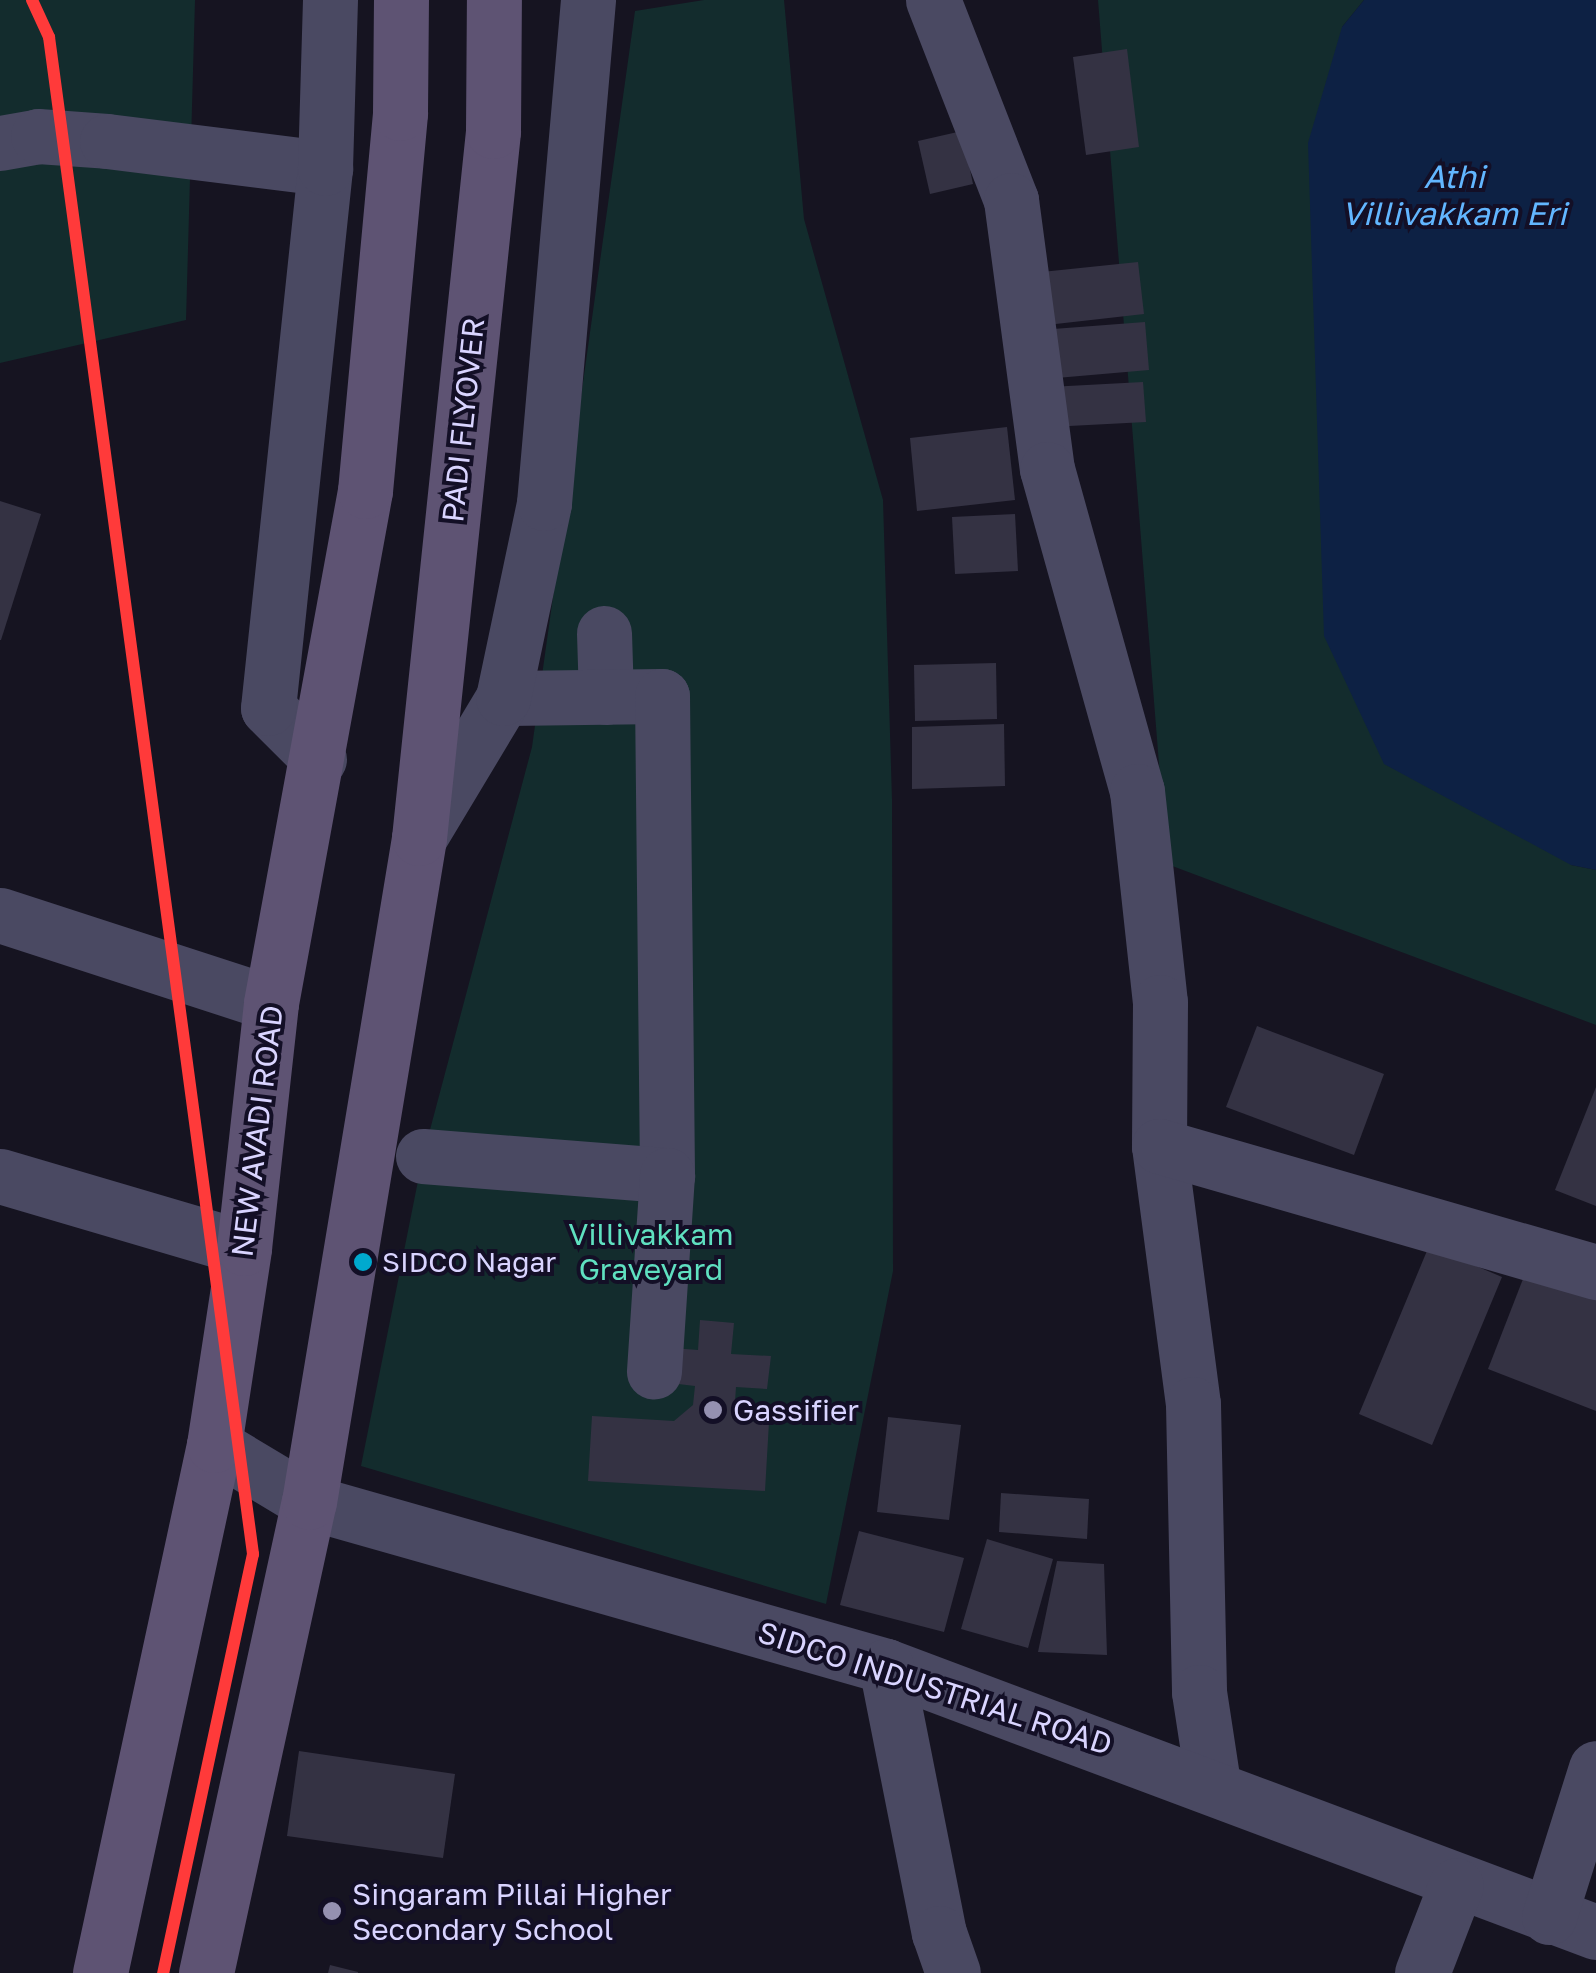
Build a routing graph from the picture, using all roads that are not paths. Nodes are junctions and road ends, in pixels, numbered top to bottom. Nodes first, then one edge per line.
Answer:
1 (330, 0) edge
2 (400, 0) edge
3 (494, 0) edge
4 (588, 0) edge
5 (932, 0) edge
6 (0, 143) edge
7 (326, 168) junction
8 (604, 633) dead end
9 (606, 697) junction
10 (503, 698) junction
11 (318, 759) junction
12 (419, 838) junction
13 (0, 915) edge
14 (271, 1003) junction
15 (1159, 1146) junction
16 (424, 1156) dead end
17 (667, 1175) junction
18 (0, 1176) edge
19 (244, 1248) junction
20 (1596, 1272) edge
21 (654, 1372) dead end
22 (214, 1445) junction
23 (310, 1502) junction
24 (886, 1666) junction
25 (1596, 1768) edge
26 (1214, 1783) junction
27 (1456, 1884) junction
28 (1573, 1924) edge
29 (100, 1973) edge
30 (206, 1973) edge
31 (953, 1973) edge
32 (1422, 1973) edge

1 - 7 street
2 - 11 main road
3 - 12 main road, PADI FLYOVER
4 - 10 street
5 - 15 street
6 - 7 street
7 - 11 street
8 - 9 street
9 - 10 street
9 - 17 street
10 - 12 street
11 - 14 main road, NEW AVADI ROAD
12 - 23 main road
13 - 14 street
14 - 19 main road, NEW AVADI ROAD
15 - 20 street
15 - 26 street
16 - 17 street
17 - 21 street
18 - 19 street
19 - 22 main road, NEW AVADI ROAD
22 - 23 street, SIDCO INDUSTRIAL ROAD
22 - 29 main road, NEW AVADI ROAD
23 - 24 street, SIDCO INDUSTRIAL ROAD
23 - 30 main road
24 - 26 street, SIDCO INDUSTRIAL ROAD
24 - 31 street
25 - 28 street
26 - 27 street, SIDCO INDUSTRIAL ROAD
27 - 28 street, SIDCO INDUSTRIAL ROAD
27 - 32 street

